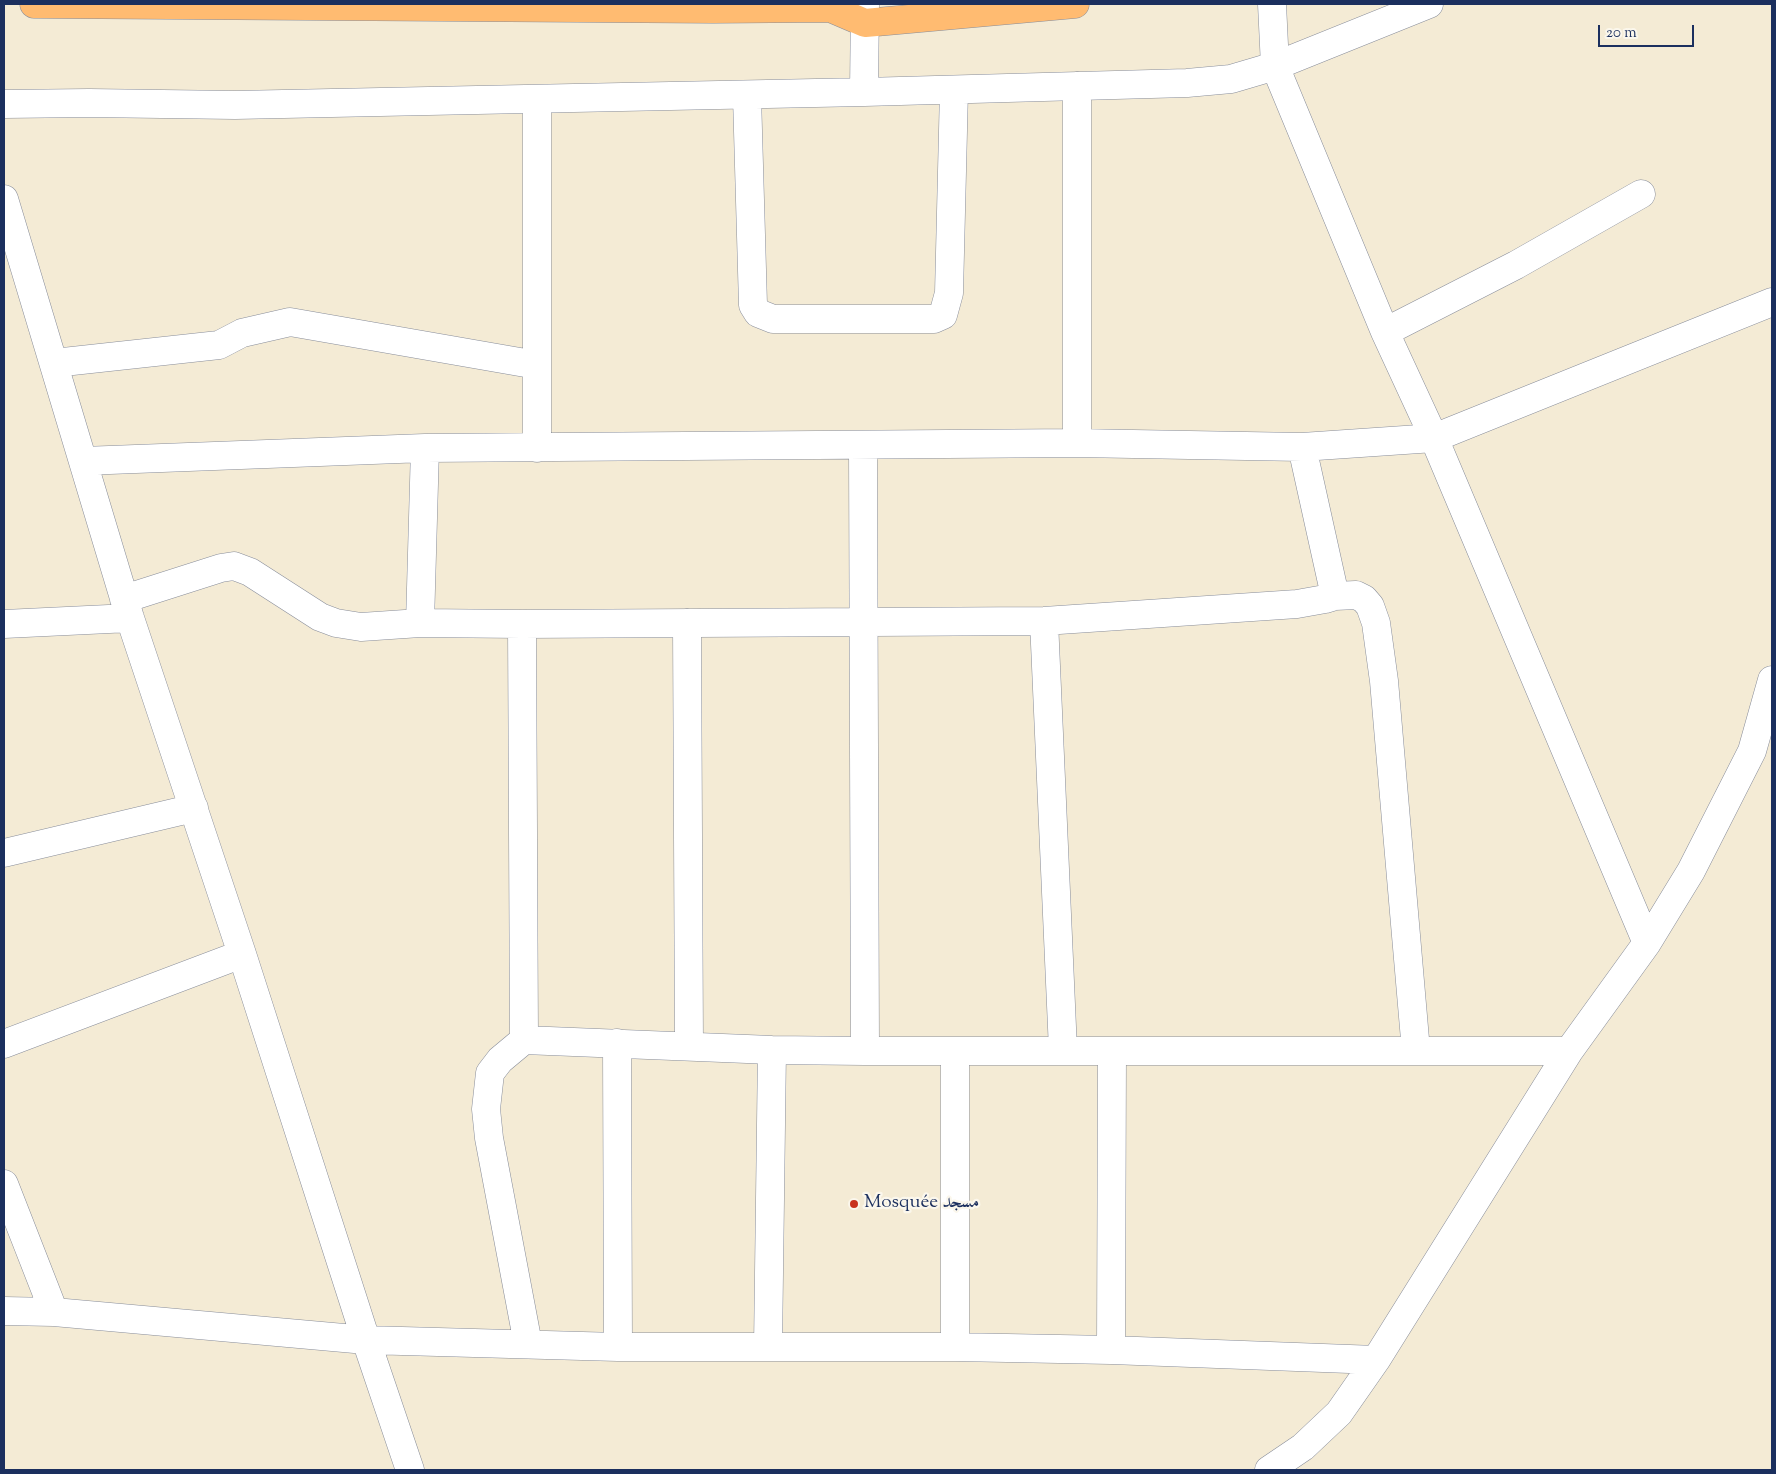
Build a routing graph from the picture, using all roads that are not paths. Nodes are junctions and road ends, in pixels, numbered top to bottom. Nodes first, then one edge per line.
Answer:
1 (34, 4) edge
2 (1075, 4) edge
3 (1272, 4) edge
4 (1429, 4) edge
5 (833, 6) edge
6 (865, 14) edge
7 (1275, 66) junction
8 (1077, 86) junction
9 (954, 90) junction
10 (864, 92) junction
11 (747, 96) junction
12 (537, 99) junction
13 (4, 104) edge
14 (1641, 194) dead end
15 (4, 199) edge
16 (1772, 302) edge
17 (1385, 332) junction
18 (54, 364) junction
19 (537, 365) junction
20 (1434, 438) junction
21 (1077, 443) junction
22 (864, 446) junction
23 (1302, 447) junction
24 (425, 448) junction
25 (537, 448) junction
26 (83, 461) junction
27 (1335, 596) junction
28 (127, 608) junction
29 (1044, 621) junction
30 (864, 623) junction
31 (4, 624) edge
32 (420, 624) junction
33 (522, 624) junction
34 (687, 624) junction
35 (1772, 680) edge
36 (194, 808) junction
37 (4, 853) edge
38 (1647, 943) junction
39 (242, 954) junction
40 (524, 1040) junction
41 (617, 1043) junction
42 (4, 1044) edge
43 (690, 1046) junction
44 (772, 1050) junction
45 (1063, 1050) junction
46 (865, 1051) junction
47 (1112, 1051) junction
48 (1416, 1051) junction
49 (1569, 1051) junction
50 (955, 1052) junction
51 (4, 1184) edge
52 (4, 1310) edge
53 (54, 1312) junction
54 (366, 1340) junction
55 (528, 1344) junction
56 (618, 1347) junction
57 (768, 1347) junction
58 (955, 1348) junction
59 (1111, 1350) junction
60 (1376, 1360) junction
61 (410, 1470) edge
62 (1269, 1470) edge

1 - 5 highway
2 - 6 highway
3 - 7 street
4 - 7 street
5 - 6 highway
6 - 10 street
7 - 8 street
7 - 17 street
8 - 9 street
8 - 21 street
9 - 10 street
9 - 11 street
10 - 11 street
11 - 12 street
12 - 13 street
12 - 19 street
14 - 17 street
15 - 18 street
16 - 20 street
17 - 20 street
18 - 19 street
18 - 26 street
19 - 25 street
20 - 23 street
20 - 38 street
21 - 22 street
21 - 23 street
22 - 25 street
22 - 30 street
23 - 27 street
24 - 25 street
24 - 26 street
24 - 32 street
26 - 28 street
27 - 29 street
27 - 48 street
28 - 31 street
28 - 32 street
28 - 36 street
29 - 30 street
29 - 45 street
30 - 34 street
30 - 46 street
32 - 33 street
33 - 34 street
33 - 40 street
34 - 43 street
35 - 38 street
36 - 37 street
36 - 39 street
38 - 49 street
39 - 42 street
39 - 54 street
40 - 41 street
40 - 55 street
41 - 43 street
41 - 56 street
43 - 44 street
44 - 46 street
44 - 57 street
45 - 47 street
45 - 50 street
46 - 50 street
47 - 48 street
47 - 59 street
48 - 49 street
49 - 60 street
50 - 58 street
51 - 53 street
52 - 53 street
53 - 54 street
54 - 55 street
54 - 61 street
55 - 56 street
56 - 57 street
57 - 58 street
58 - 59 street
59 - 60 street
60 - 62 street

